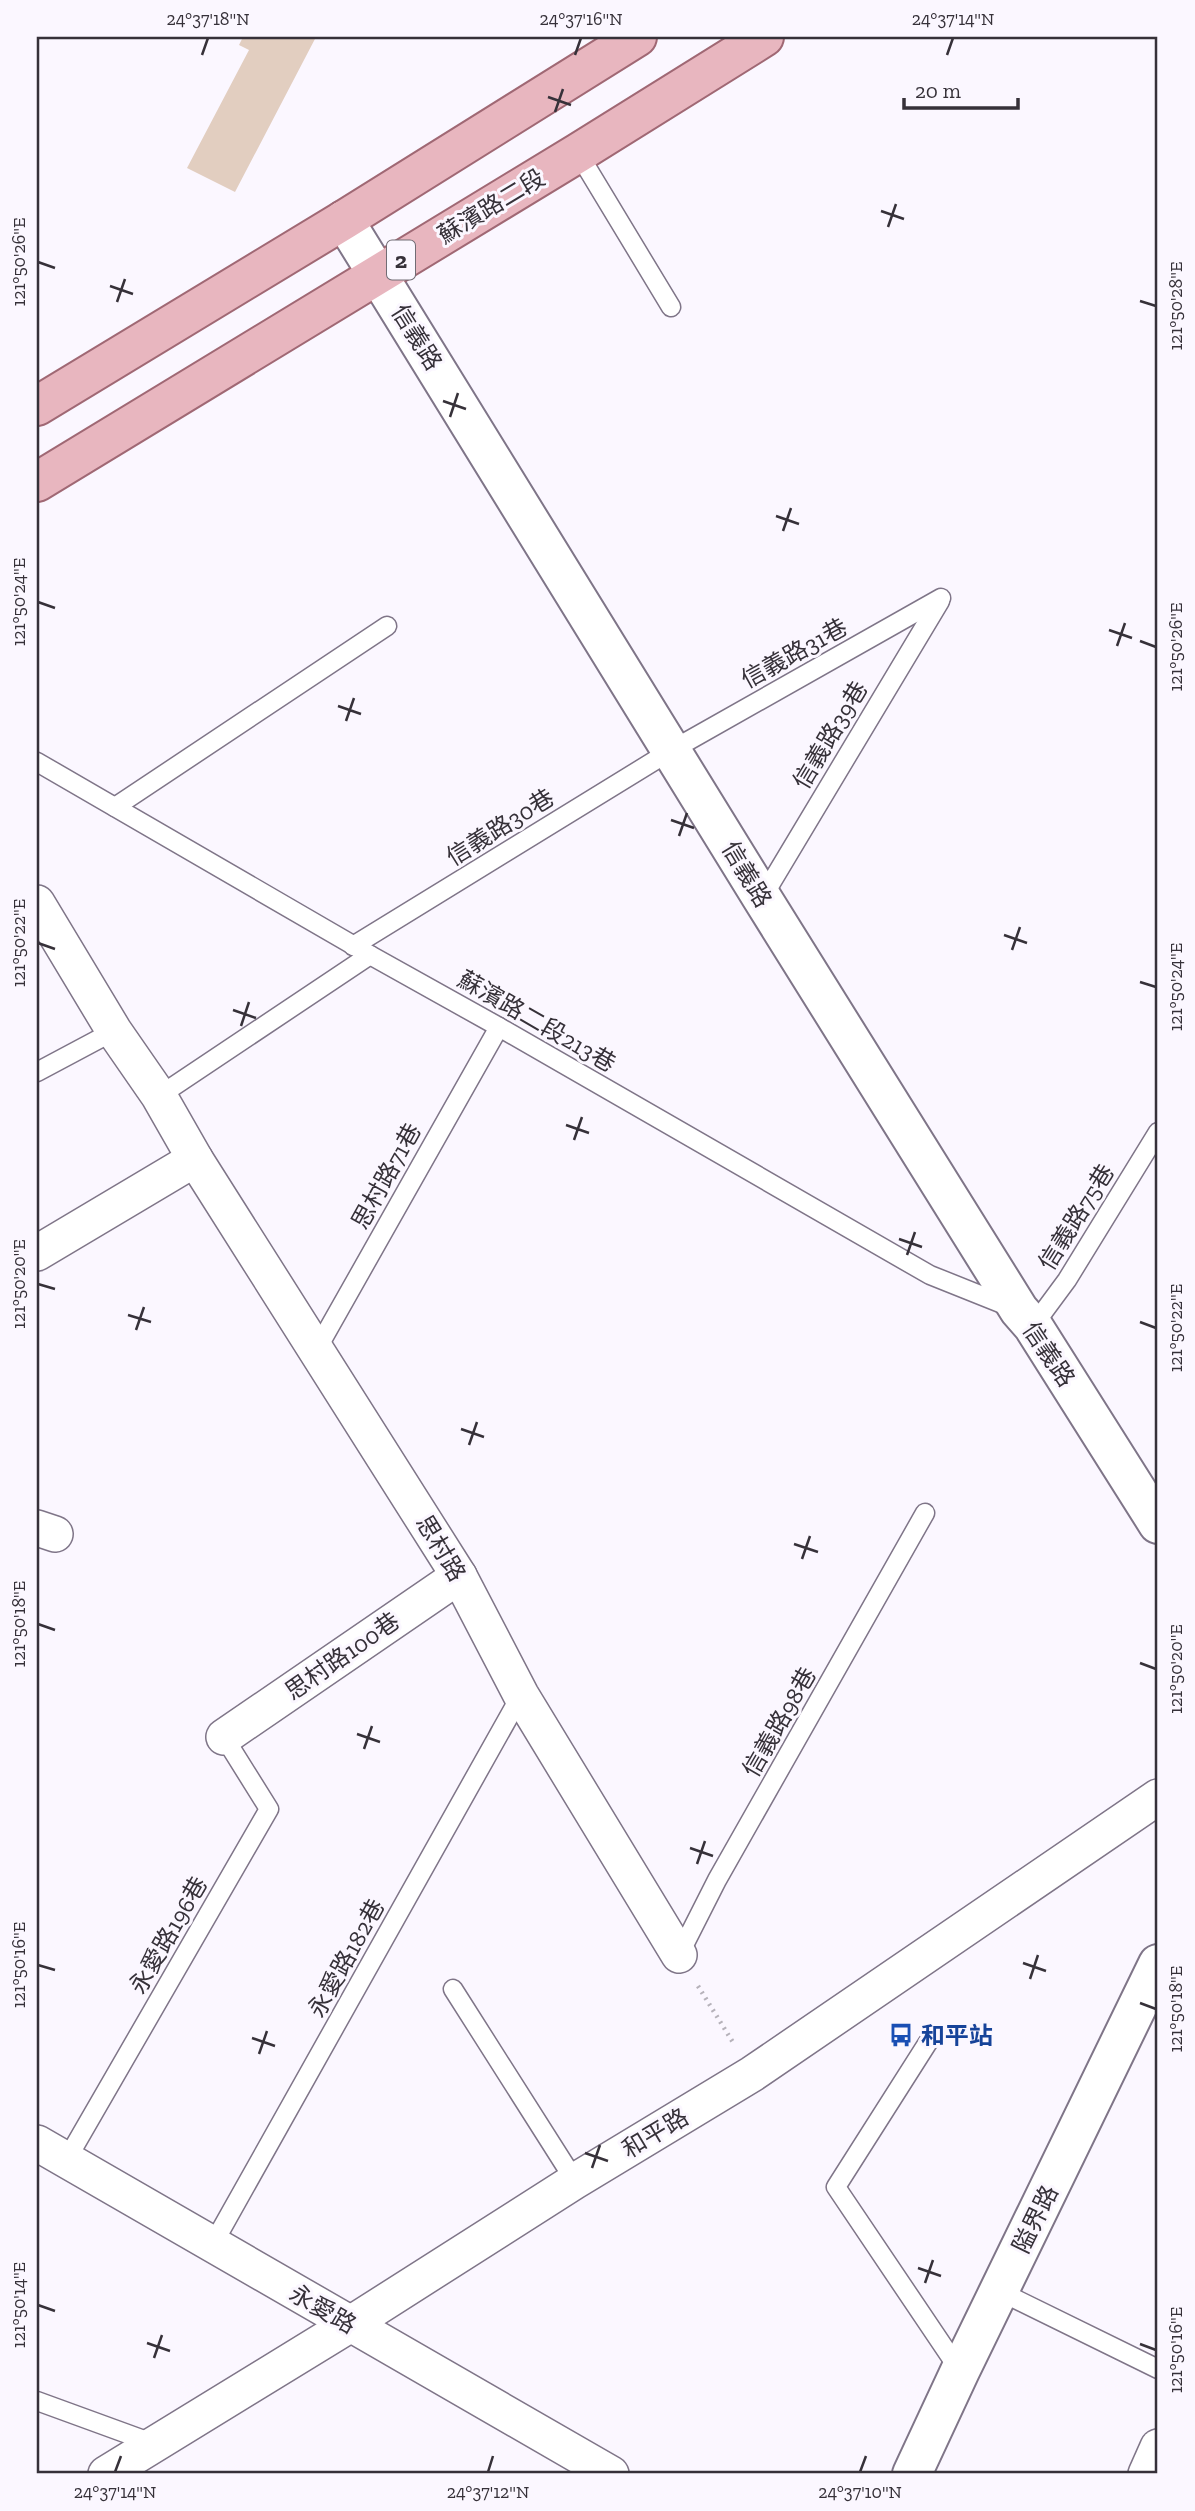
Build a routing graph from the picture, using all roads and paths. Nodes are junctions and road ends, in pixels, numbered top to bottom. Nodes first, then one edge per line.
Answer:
1 (637, 37) edge
2 (764, 37) edge
3 (578, 153) junction
4 (344, 220) junction
5 (378, 274) junction
6 (671, 307) dead end
7 (37, 406) edge
8 (37, 482) edge
9 (941, 598) joint
10 (387, 626) dead end
11 (672, 750) junction
12 (37, 762) edge
13 (116, 807) junction
14 (762, 898) junction
15 (37, 903) edge
16 (354, 946) junction
17 (370, 956) junction
18 (499, 1027) junction
19 (114, 1031) junction
20 (37, 1072) edge
21 (159, 1096) junction
22 (1158, 1132) edge
23 (195, 1159) junction
24 (37, 1253) edge
25 (1026, 1318) junction
26 (317, 1349) junction
27 (925, 1513) dead end
28 (1158, 1524) edge
29 (459, 1576) junction
30 (521, 1695) junction
31 (224, 1737) joint
32 (1158, 1797) edge
33 (679, 1955) junction
34 (1158, 1964) edge
35 (453, 1989) dead end
36 (932, 2036) dead end
37 (752, 2074) junction
38 (52, 2151) edge
39 (575, 2181) junction
40 (214, 2244) junction
41 (999, 2291) junction
42 (349, 2325) junction
43 (1158, 2369) edge
44 (960, 2371) junction
45 (37, 2401) edge
46 (155, 2444) junction
47 (1158, 2447) edge
48 (106, 2474) edge
49 (611, 2474) edge
50 (912, 2474) edge
51 (1146, 2474) edge

1 - 4 main road
2 - 3 main road, 蘇濱路二段 / 2
3 - 5 main road, 蘇濱路二段 / 2
3 - 6 lane
4 - 5 street, 信義路
4 - 7 main road
5 - 8 main road, 蘇濱路二段 / 2
5 - 11 street, 信義路
9 - 11 lane, 信義路31巷
9 - 14 lane, 信義路39巷
10 - 13 lane
11 - 14 street, 信義路
11 - 16 lane, 信義路30巷
12 - 13 lane, 蘇濱路二段213巷
13 - 16 lane, 蘇濱路二段213巷
14 - 25 street, 信義路
15 - 19 street, 思村路
16 - 17 lane, 蘇濱路二段213巷
17 - 18 lane, 蘇濱路二段213巷
17 - 21 lane
18 - 25 lane, 蘇濱路二段213巷
18 - 26 lane, 思村路71巷
19 - 20 lane
19 - 21 street, 思村路
21 - 23 street, 思村路
22 - 25 lane, 信義路75巷
23 - 24 street
23 - 26 street, 思村路
25 - 28 street, 信義路
26 - 29 street, 思村路
27 - 33 lane, 信義路98巷
29 - 30 street, 思村路
29 - 31 street, 思村路100巷
30 - 33 street, 思村路
30 - 40 lane, 永愛路182巷
31 - 38 lane, 永愛路196巷
32 - 37 street, 和平路
33 - 37 path
34 - 41 street, 隘界路
35 - 39 lane
36 - 44 lane
37 - 39 street, 和平路
38 - 40 street, 永愛路
39 - 42 street, 和平路
40 - 42 street, 永愛路
41 - 43 lane
41 - 44 street, 隘界路
42 - 46 street, 和平路
42 - 49 street, 永愛路
44 - 50 street, 隘界路
45 - 46 lane
46 - 48 street, 和平路
47 - 51 street

